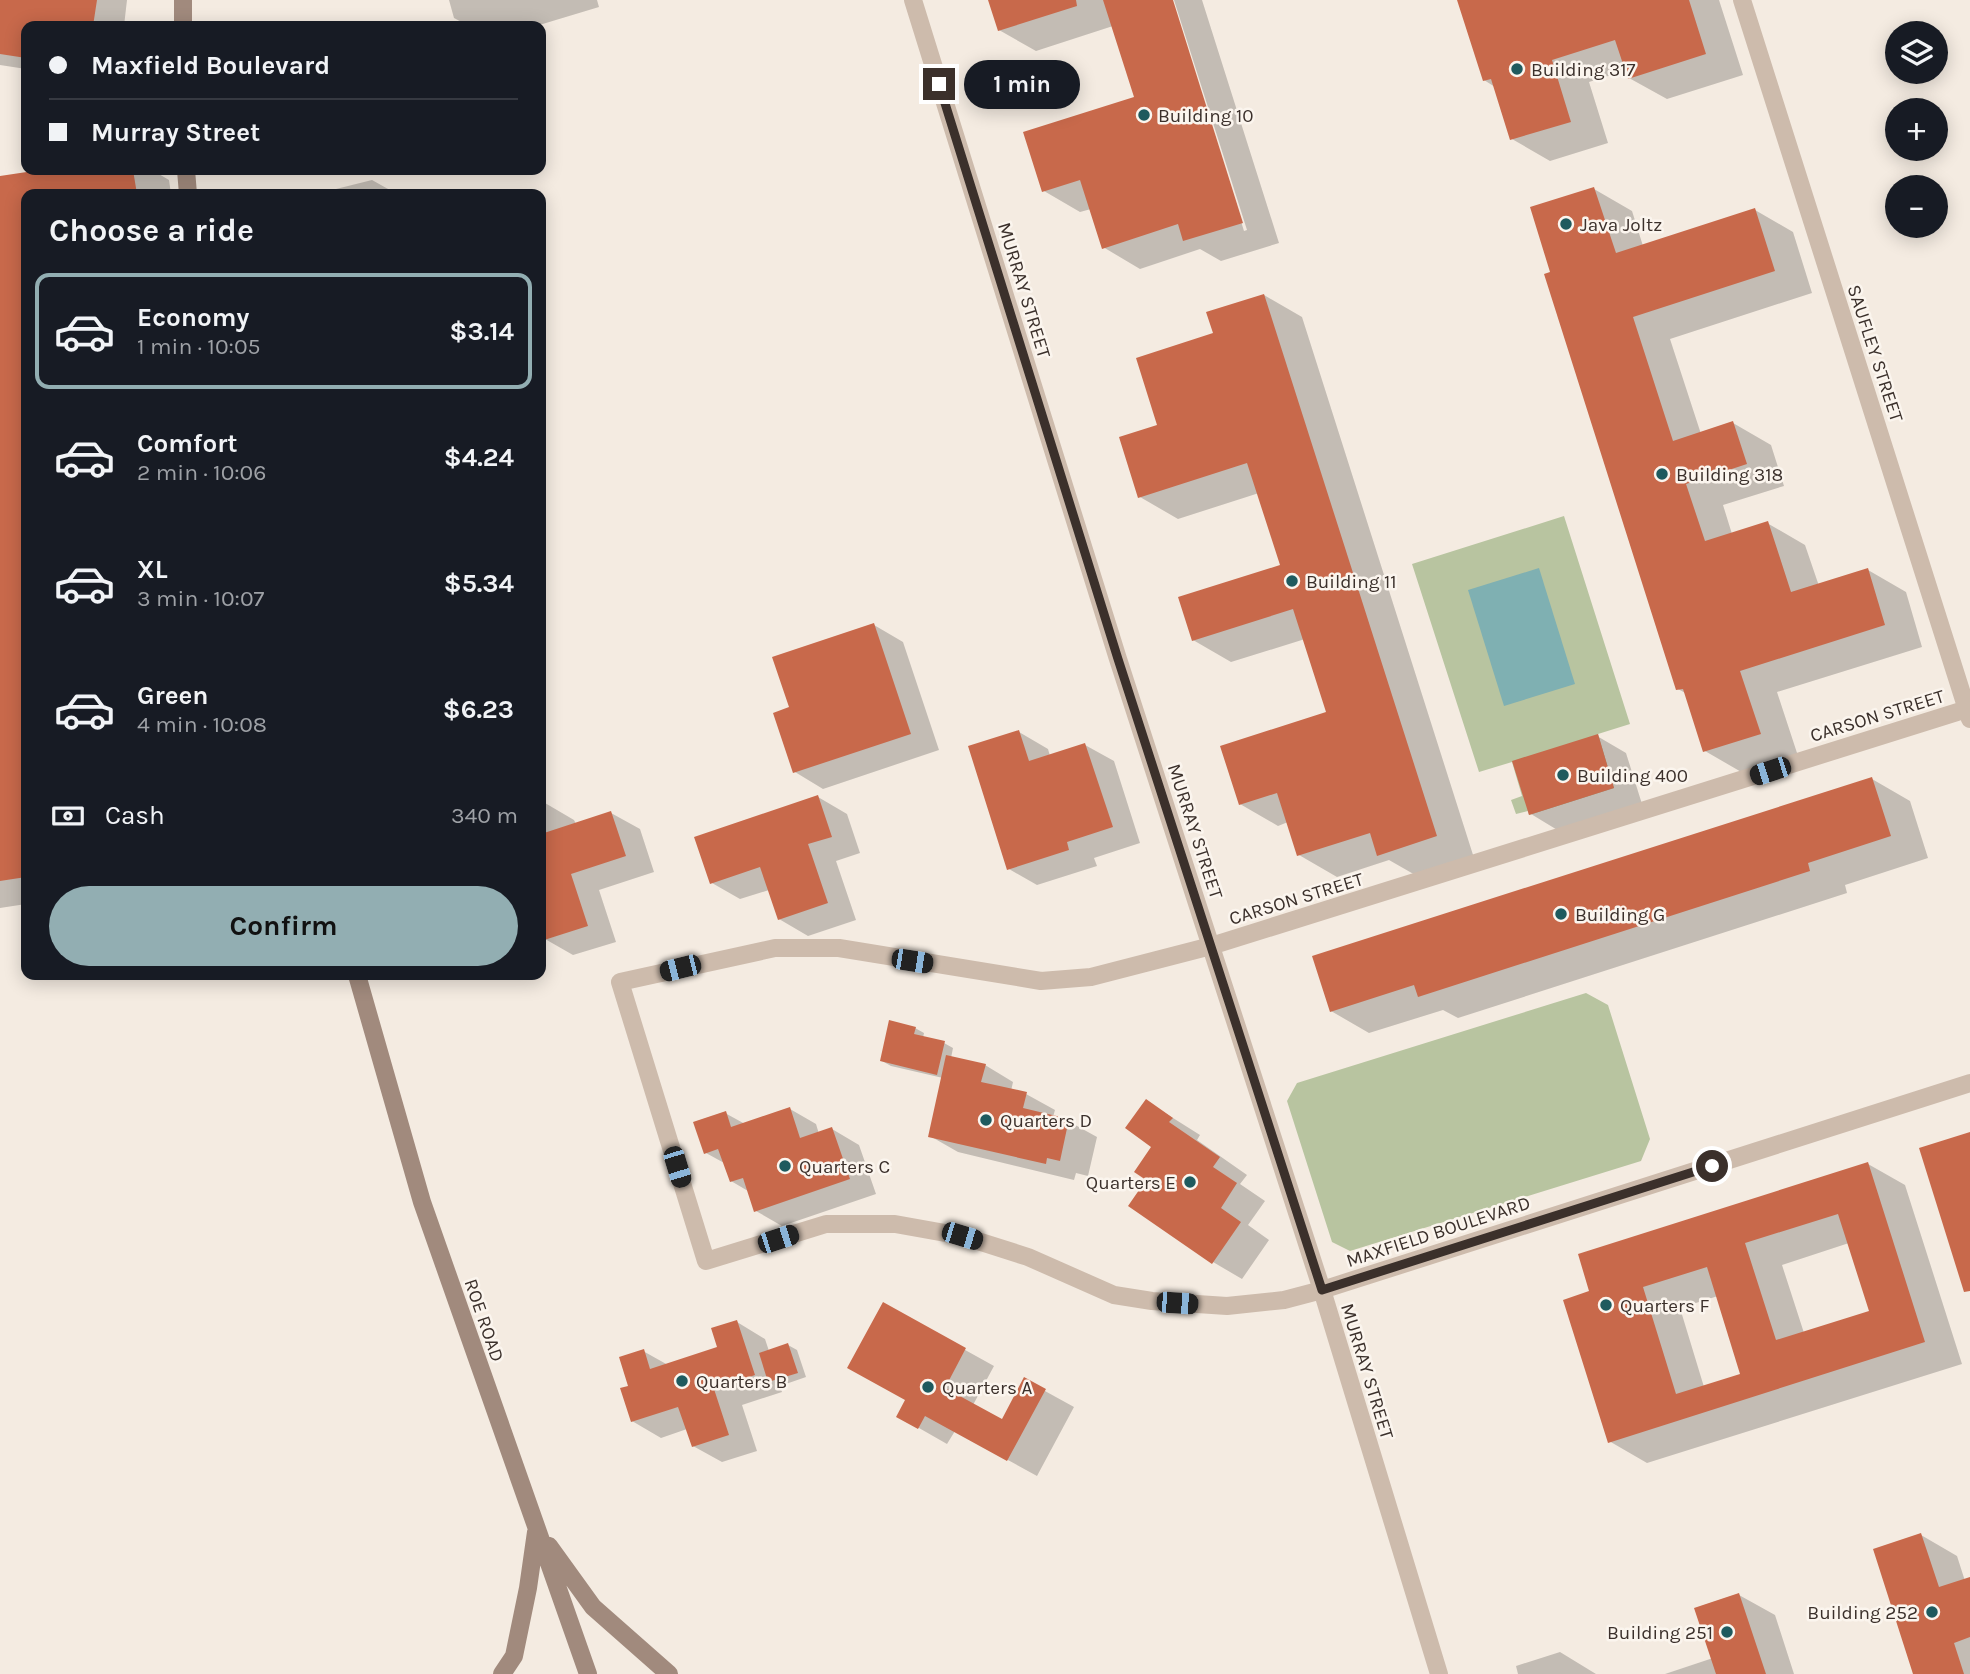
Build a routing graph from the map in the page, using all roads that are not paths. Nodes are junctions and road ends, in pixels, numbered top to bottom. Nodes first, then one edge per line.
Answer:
1 (183, 0) edge
2 (913, 0) edge
3 (1742, 0) edge
4 (183, 21) edge
5 (1969, 714) edge
6 (1211, 946) junction
7 (358, 980) edge
8 (620, 982) joint
9 (1970, 1083) edge
10 (1322, 1290) junction
11 (537, 1528) junction
12 (502, 1674) edge
13 (588, 1674) edge
14 (669, 1674) edge
15 (1439, 1674) edge

1 - 4 main road
2 - 6 street, MURRAY STREET
3 - 5 street, SAUFLEY STREET
5 - 6 street, CARSON STREET
6 - 8 street, CARSON STREET
6 - 10 street, MURRAY STREET
7 - 11 main road, ROE ROAD
8 - 10 street, MAXFIELD BOULEVARD
9 - 10 street, MAXFIELD BOULEVARD
10 - 15 street, MURRAY STREET
11 - 12 main road
11 - 13 main road, ROE ROAD
11 - 14 main road

